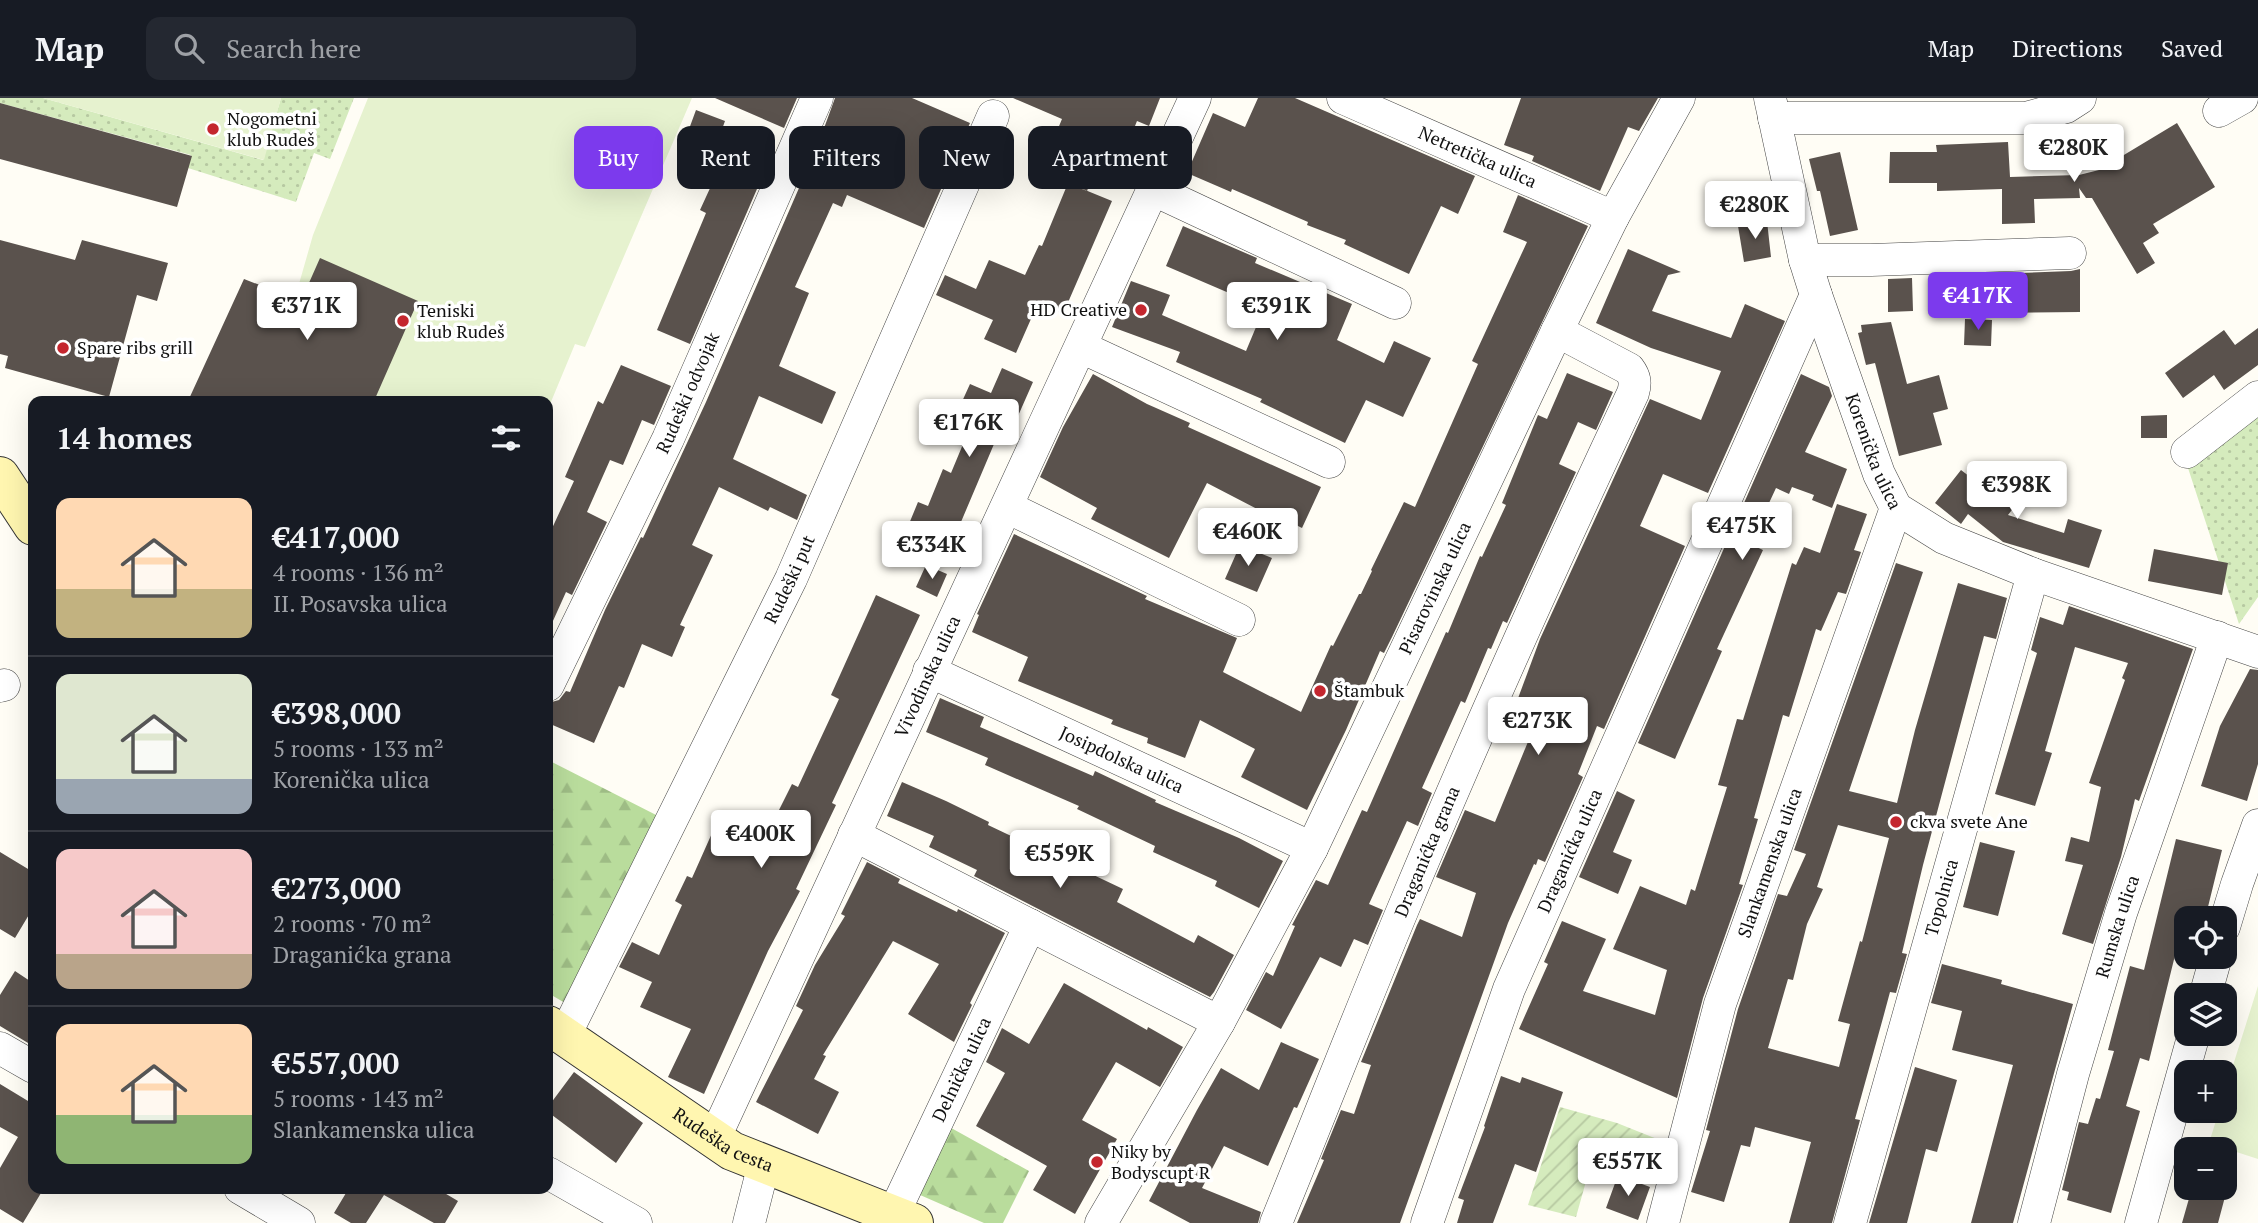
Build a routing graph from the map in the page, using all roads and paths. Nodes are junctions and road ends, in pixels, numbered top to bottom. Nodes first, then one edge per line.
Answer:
1 (817, 98) edge
2 (1195, 98) edge
3 (1343, 98) edge
4 (1679, 98) edge
5 (2073, 103) edge
6 (1772, 108) edge
7 (993, 116) dead end
8 (1154, 190) junction
9 (1614, 216) junction
10 (2070, 253) dead end
11 (1805, 260) junction
12 (1816, 295) junction
13 (1395, 303) dead end
14 (1557, 331) junction
15 (1081, 346) junction
16 (2258, 397) edge
17 (2187, 452) dead end
18 (1329, 462) dead end
19 (0, 476) edge
20 (1007, 507) junction
21 (1896, 509) junction
22 (28, 518) edge
23 (2033, 574) junction
24 (1239, 620) dead end
25 (2217, 637) junction
26 (2258, 652) edge
27 (929, 671) junction
28 (553, 675) edge
29 (2258, 824) edge
30 (854, 835) junction
31 (1312, 848) junction
32 (2230, 906) edge
33 (1030, 925) junction
34 (1219, 1022) junction
35 (557, 1030) edge
36 (2190, 1046) edge
37 (0, 1048) edge
38 (28, 1065) edge
39 (712, 1138) junction
40 (764, 1164) junction
41 (553, 1175) edge
42 (250, 1194) edge
43 (903, 1219) edge
44 (299, 1223) edge
45 (636, 1223) edge
46 (749, 1223) edge
47 (1101, 1223) edge
48 (1276, 1223) edge
49 (1427, 1223) edge
50 (1663, 1223) edge
51 (1850, 1223) edge
52 (2034, 1223) edge
53 (2141, 1223) edge

1 - 28 street, Rudeški odvojak
2 - 8 street, Vivodinska ulica
3 - 9 street, Netretička ulica
4 - 9 street, Pisarovinska ulica
5 - 6 street
6 - 11 street, Korenička ulica
7 - 35 street, Rudeški put
8 - 13 street
8 - 15 street, Vivodinska ulica
9 - 14 street, Pisarovinska ulica
10 - 11 street
11 - 12 street, Korenička ulica
12 - 21 street, Korenička ulica
12 - 49 street, Draganićka ulica
14 - 31 street, Pisarovinska ulica
14 - 48 street, Draganićka grana
15 - 18 street
15 - 20 street, Vivodinska ulica
16 - 17 street
19 - 22 street
20 - 24 street
20 - 27 street, Vivodinska ulica
21 - 23 street, Korenička ulica
21 - 50 street, Slankamenska ulica
23 - 25 street, Korenička ulica
23 - 51 street, Topolnica
25 - 26 street, Korenička ulica
25 - 52 street, Rumska ulica
27 - 30 street, Vivodinska ulica
27 - 31 street, Josipdolska ulica
29 - 32 street
30 - 33 street
30 - 39 street, Vivodinska ulica
31 - 34 street, Pisarovinska ulica
33 - 34 street
33 - 43 street, Delnička ulica
34 - 47 street, Pisarovinska ulica
35 - 39 street, Rudeška cesta
36 - 53 street
37 - 38 street
39 - 40 street, Rudeška cesta
40 - 43 street, Rudeška cesta
40 - 46 street
41 - 45 street
42 - 44 street

